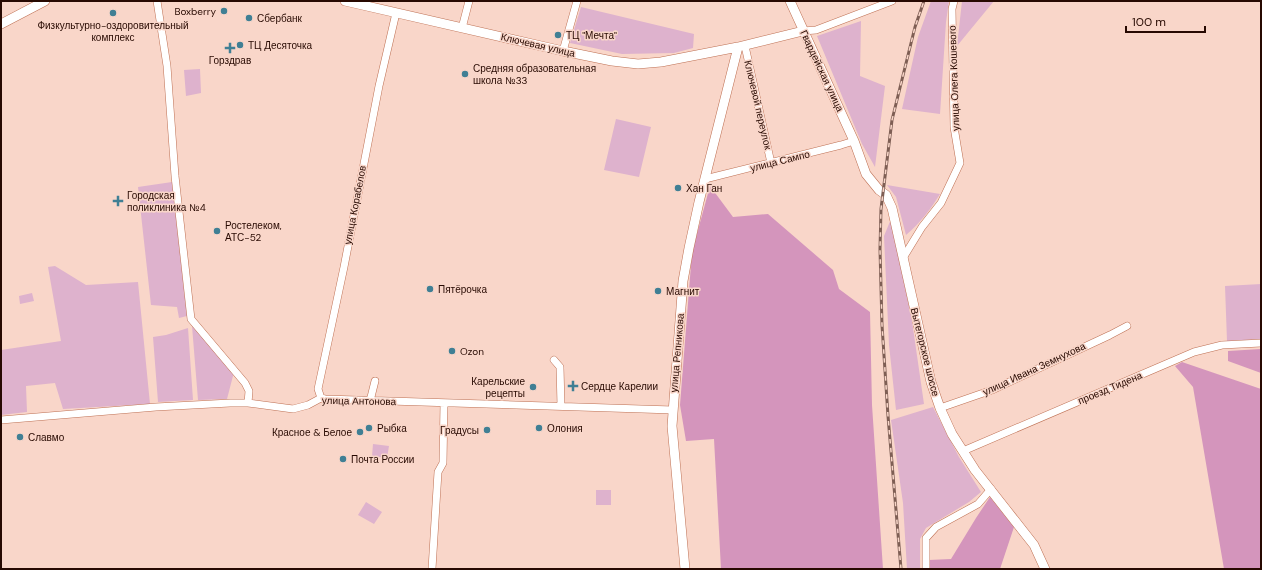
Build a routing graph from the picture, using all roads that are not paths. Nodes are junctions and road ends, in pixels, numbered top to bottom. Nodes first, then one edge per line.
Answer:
1 (45, 1) edge
2 (157, 1) edge
3 (345, 1) edge
4 (469, 1) edge
5 (578, 1) edge
6 (790, 1) edge
7 (890, 1) edge
8 (954, 1) edge
9 (396, 13) junction
10 (1, 24) edge
11 (462, 28) junction
12 (803, 31) junction
13 (742, 47) junction
14 (563, 51) junction
15 (854, 141) junction
16 (771, 163) junction
17 (705, 179) junction
18 (903, 258) junction
19 (1127, 326) dead end
20 (1261, 343) edge
21 (554, 360) dead end
22 (375, 381) dead end
23 (320, 398) junction
24 (370, 401) junction
25 (248, 403) junction
26 (444, 403) junction
27 (561, 406) junction
28 (940, 408) junction
29 (673, 410) junction
30 (1, 420) edge
31 (963, 451) junction
32 (991, 489) junction
33 (432, 569) edge
34 (685, 569) edge
35 (926, 569) edge
36 (1045, 569) edge

1 - 10 main road
2 - 25 street
3 - 9 main road, Ключевая улица
4 - 11 street
5 - 14 street
6 - 12 main road, Гвардейская улица
7 - 12 street
8 - 18 street, улица Олега Кошевого
9 - 11 main road, Ключевая улица
9 - 23 street, улица Корабелов
11 - 14 main road, Ключевая улица
12 - 13 main road, Ключевая улица
12 - 15 main road, Гвардейская улица
13 - 14 main road, Ключевая улица
13 - 16 street, Ключевой переулок
13 - 17 main road, улица Репникова
15 - 16 street, улица Сампо
15 - 18 main road, Вытегорское шоссе
16 - 17 street, улица Сампо
17 - 29 main road, улица Репникова
18 - 28 main road, Вытегорское шоссе
19 - 28 street, улица Ивана Земнухова
20 - 31 street, проезд Тидена
21 - 27 street
22 - 24 street
23 - 24 street, улица Антонова
23 - 25 street, улица Антонова
24 - 26 street, улица Антонова
25 - 30 street, улица Антонова
26 - 27 street, улица Антонова
26 - 33 street
27 - 29 street, улица Антонова
28 - 31 main road, Вытегорское шоссе
29 - 34 main road, улица Репникова
31 - 32 main road, Вытегорское шоссе
32 - 35 street
32 - 36 main road, Вытегорское шоссе

